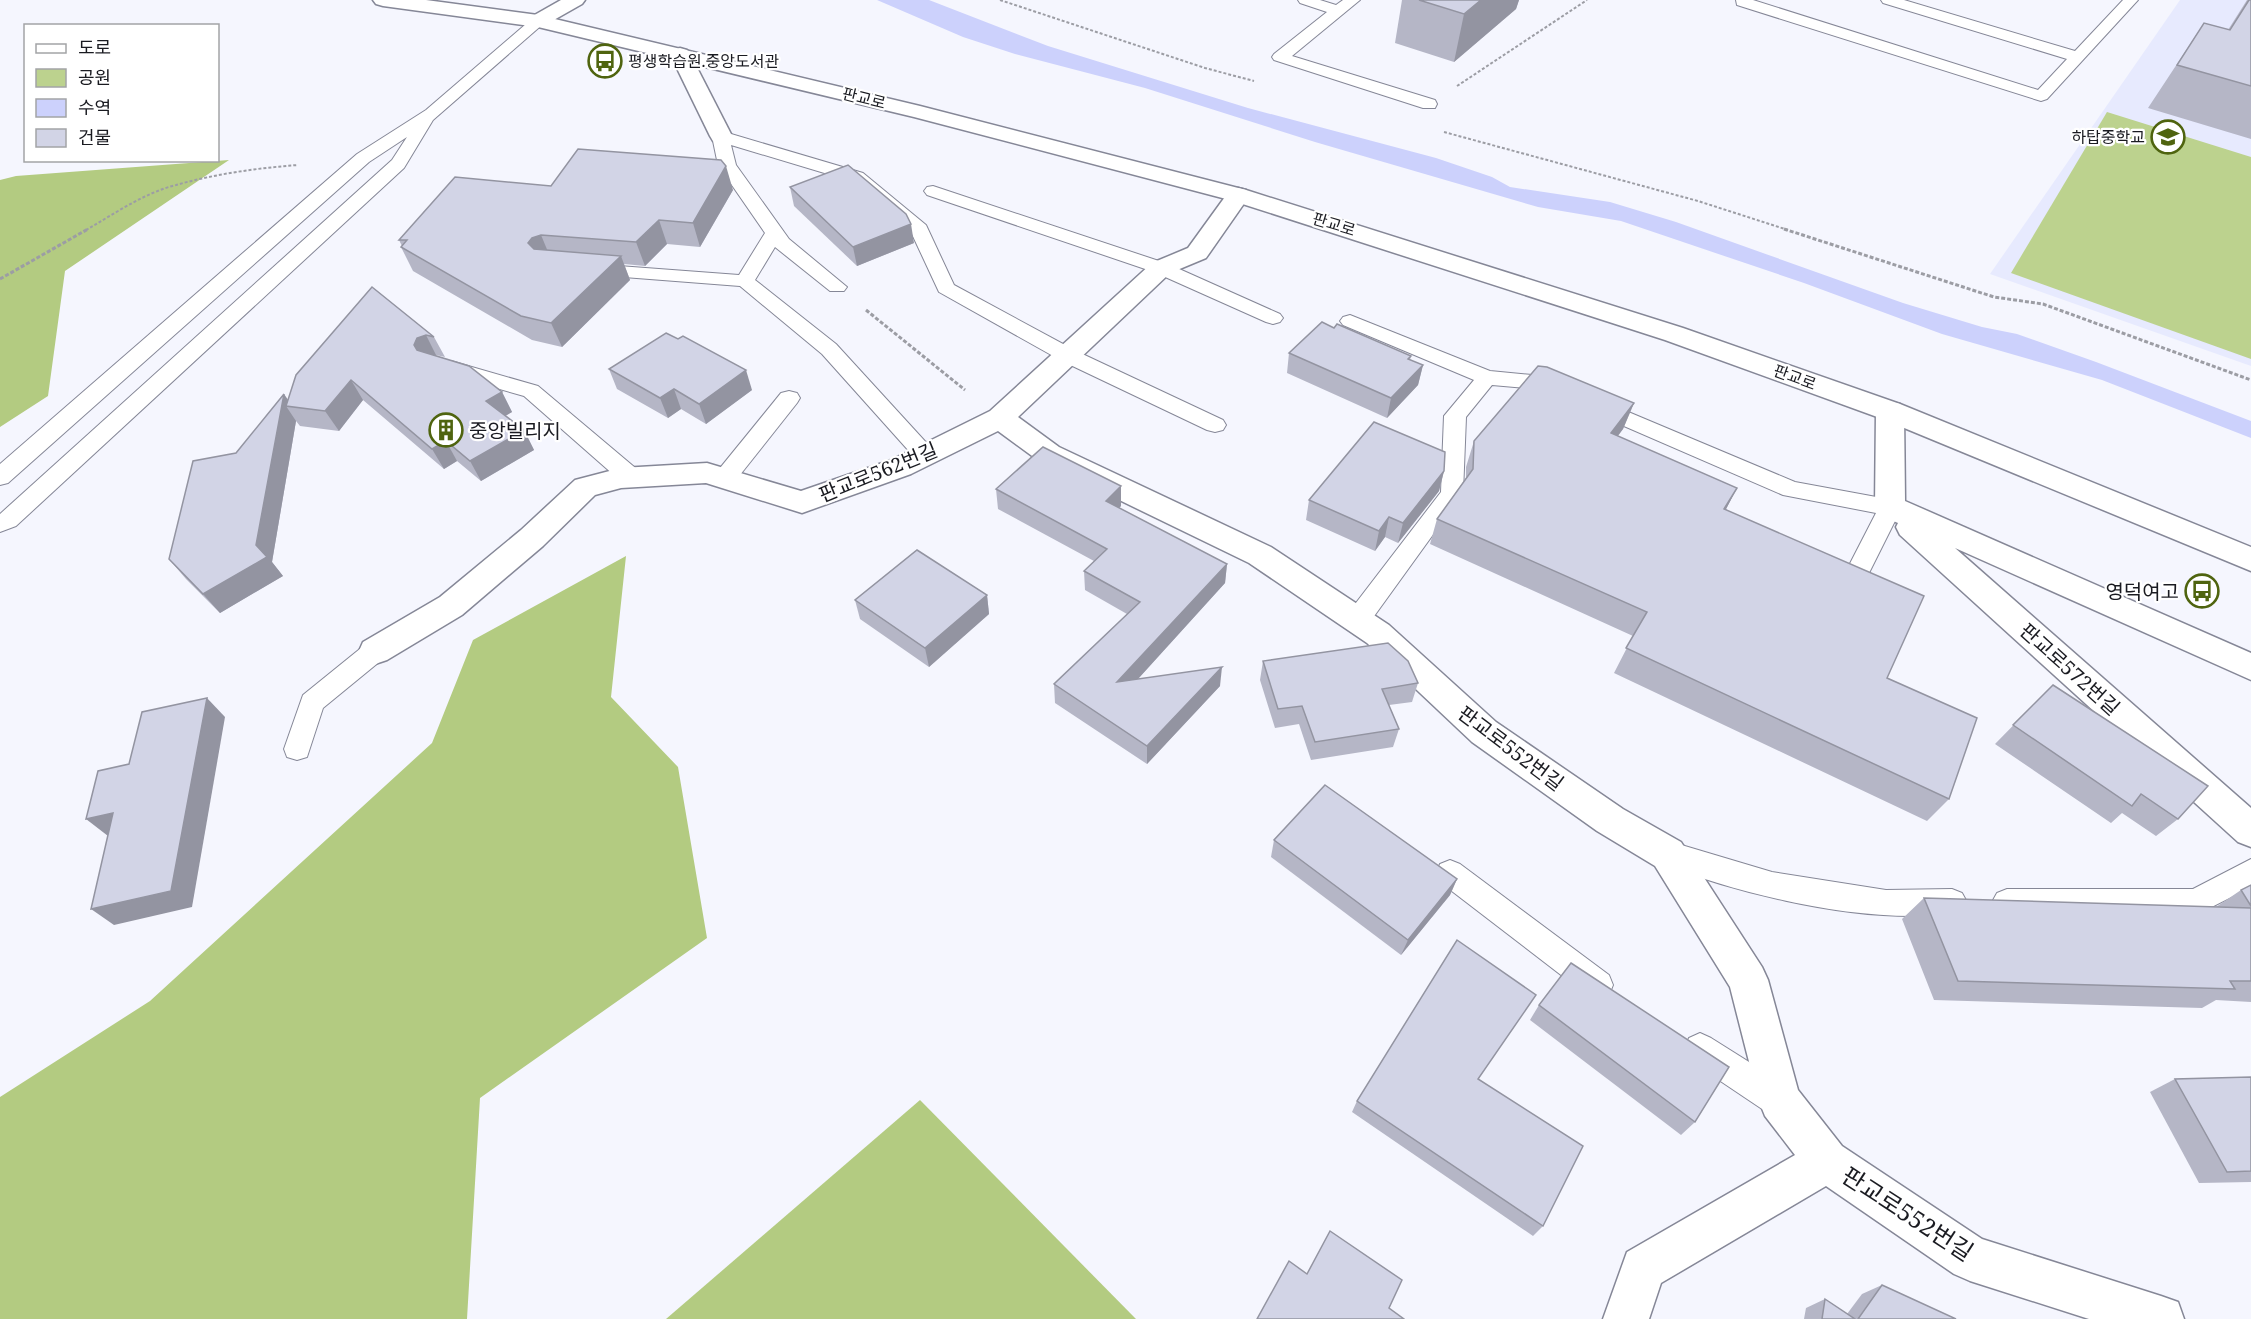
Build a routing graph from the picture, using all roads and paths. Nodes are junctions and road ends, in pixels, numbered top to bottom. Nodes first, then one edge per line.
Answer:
1 (383, 0) edge
2 (575, 0) edge
3 (1000, 0) edge
4 (1305, 0) edge
5 (1353, 0) edge
6 (1587, 0) edge
7 (1746, 0) edge
8 (1888, 0) edge
9 (2131, 0) edge
10 (1338, 11) junction
11 (538, 21) junction
12 (680, 54) junction
13 (2079, 57) junction
14 (1261, 83) dead end
15 (1429, 104) junction
16 (432, 114) junction
17 (721, 136) junction
18 (363, 158) junction
19 (933, 191) dead end
20 (1238, 195) junction
21 (775, 232) junction
22 (1161, 268) junction
23 (574, 269) edge
24 (0, 279) edge
25 (745, 281) junction
26 (837, 287) joint
27 (1272, 318) dead end
28 (1350, 321) dead end
29 (1069, 356) junction
30 (437, 364) edge
31 (1487, 378) junction
32 (2251, 380) edge
33 (789, 398) dead end
34 (1890, 411) junction
35 (1000, 418) junction
36 (1215, 426) dead end
37 (925, 455) junction
38 (0, 477) edge
39 (631, 477) junction
40 (724, 478) junction
41 (1890, 507) junction
42 (0, 524) edge
43 (2251, 560) edge
44 (1853, 581) edge
45 (1358, 620) junction
46 (375, 651) joint
47 (2251, 667) edge
48 (297, 749) dead end
49 (2251, 831) edge
50 (1668, 854) junction
51 (2251, 872) edge
52 (1450, 873) edge
53 (1622, 1000) edge
54 (1671, 1031) edge
55 (1780, 1101) junction
56 (1827, 1161) junction
57 (1626, 1319) edge
58 (2161, 1319) edge

1 - 11 street, 판교로
2 - 11 street
3 - 14 path
4 - 10 lane
5 - 10 lane
6 - 15 path
7 - 13 lane
8 - 13 lane
9 - 13 lane
10 - 15 lane
11 - 12 street, 판교로
11 - 16 lane
12 - 17 street
12 - 20 street, 판교로
15 - 32 path
16 - 18 lane
16 - 42 lane
17 - 21 lane
17 - 29 lane
18 - 24 path
18 - 38 lane
19 - 22 lane
20 - 22 street, 판교로562번길
20 - 34 street, 판교로
21 - 25 lane
21 - 26 lane
22 - 27 lane
22 - 29 street, 판교로562번길
23 - 25 lane
25 - 37 lane
26 - 35 path
28 - 31 lane
29 - 35 street, 판교로562번길
29 - 36 lane
30 - 39 lane
31 - 41 lane
31 - 45 lane
33 - 40 lane
34 - 41 street
34 - 43 street, 판교로
35 - 37 street, 판교로562번길
35 - 45 street, 판교로552번길
37 - 40 street, 판교로562번길
39 - 40 street, 판교로562번길
39 - 46 street, 판교로562번길
41 - 44 lane
41 - 47 street
41 - 49 street, 판교로572번길
45 - 50 street, 판교로552번길
46 - 48 lane
50 - 51 lane
50 - 55 street, 판교로552번길
52 - 53 lane
54 - 55 lane
55 - 56 street, 판교로552번길
56 - 57 street, 판교로552번길
56 - 58 street, 판교로552번길

